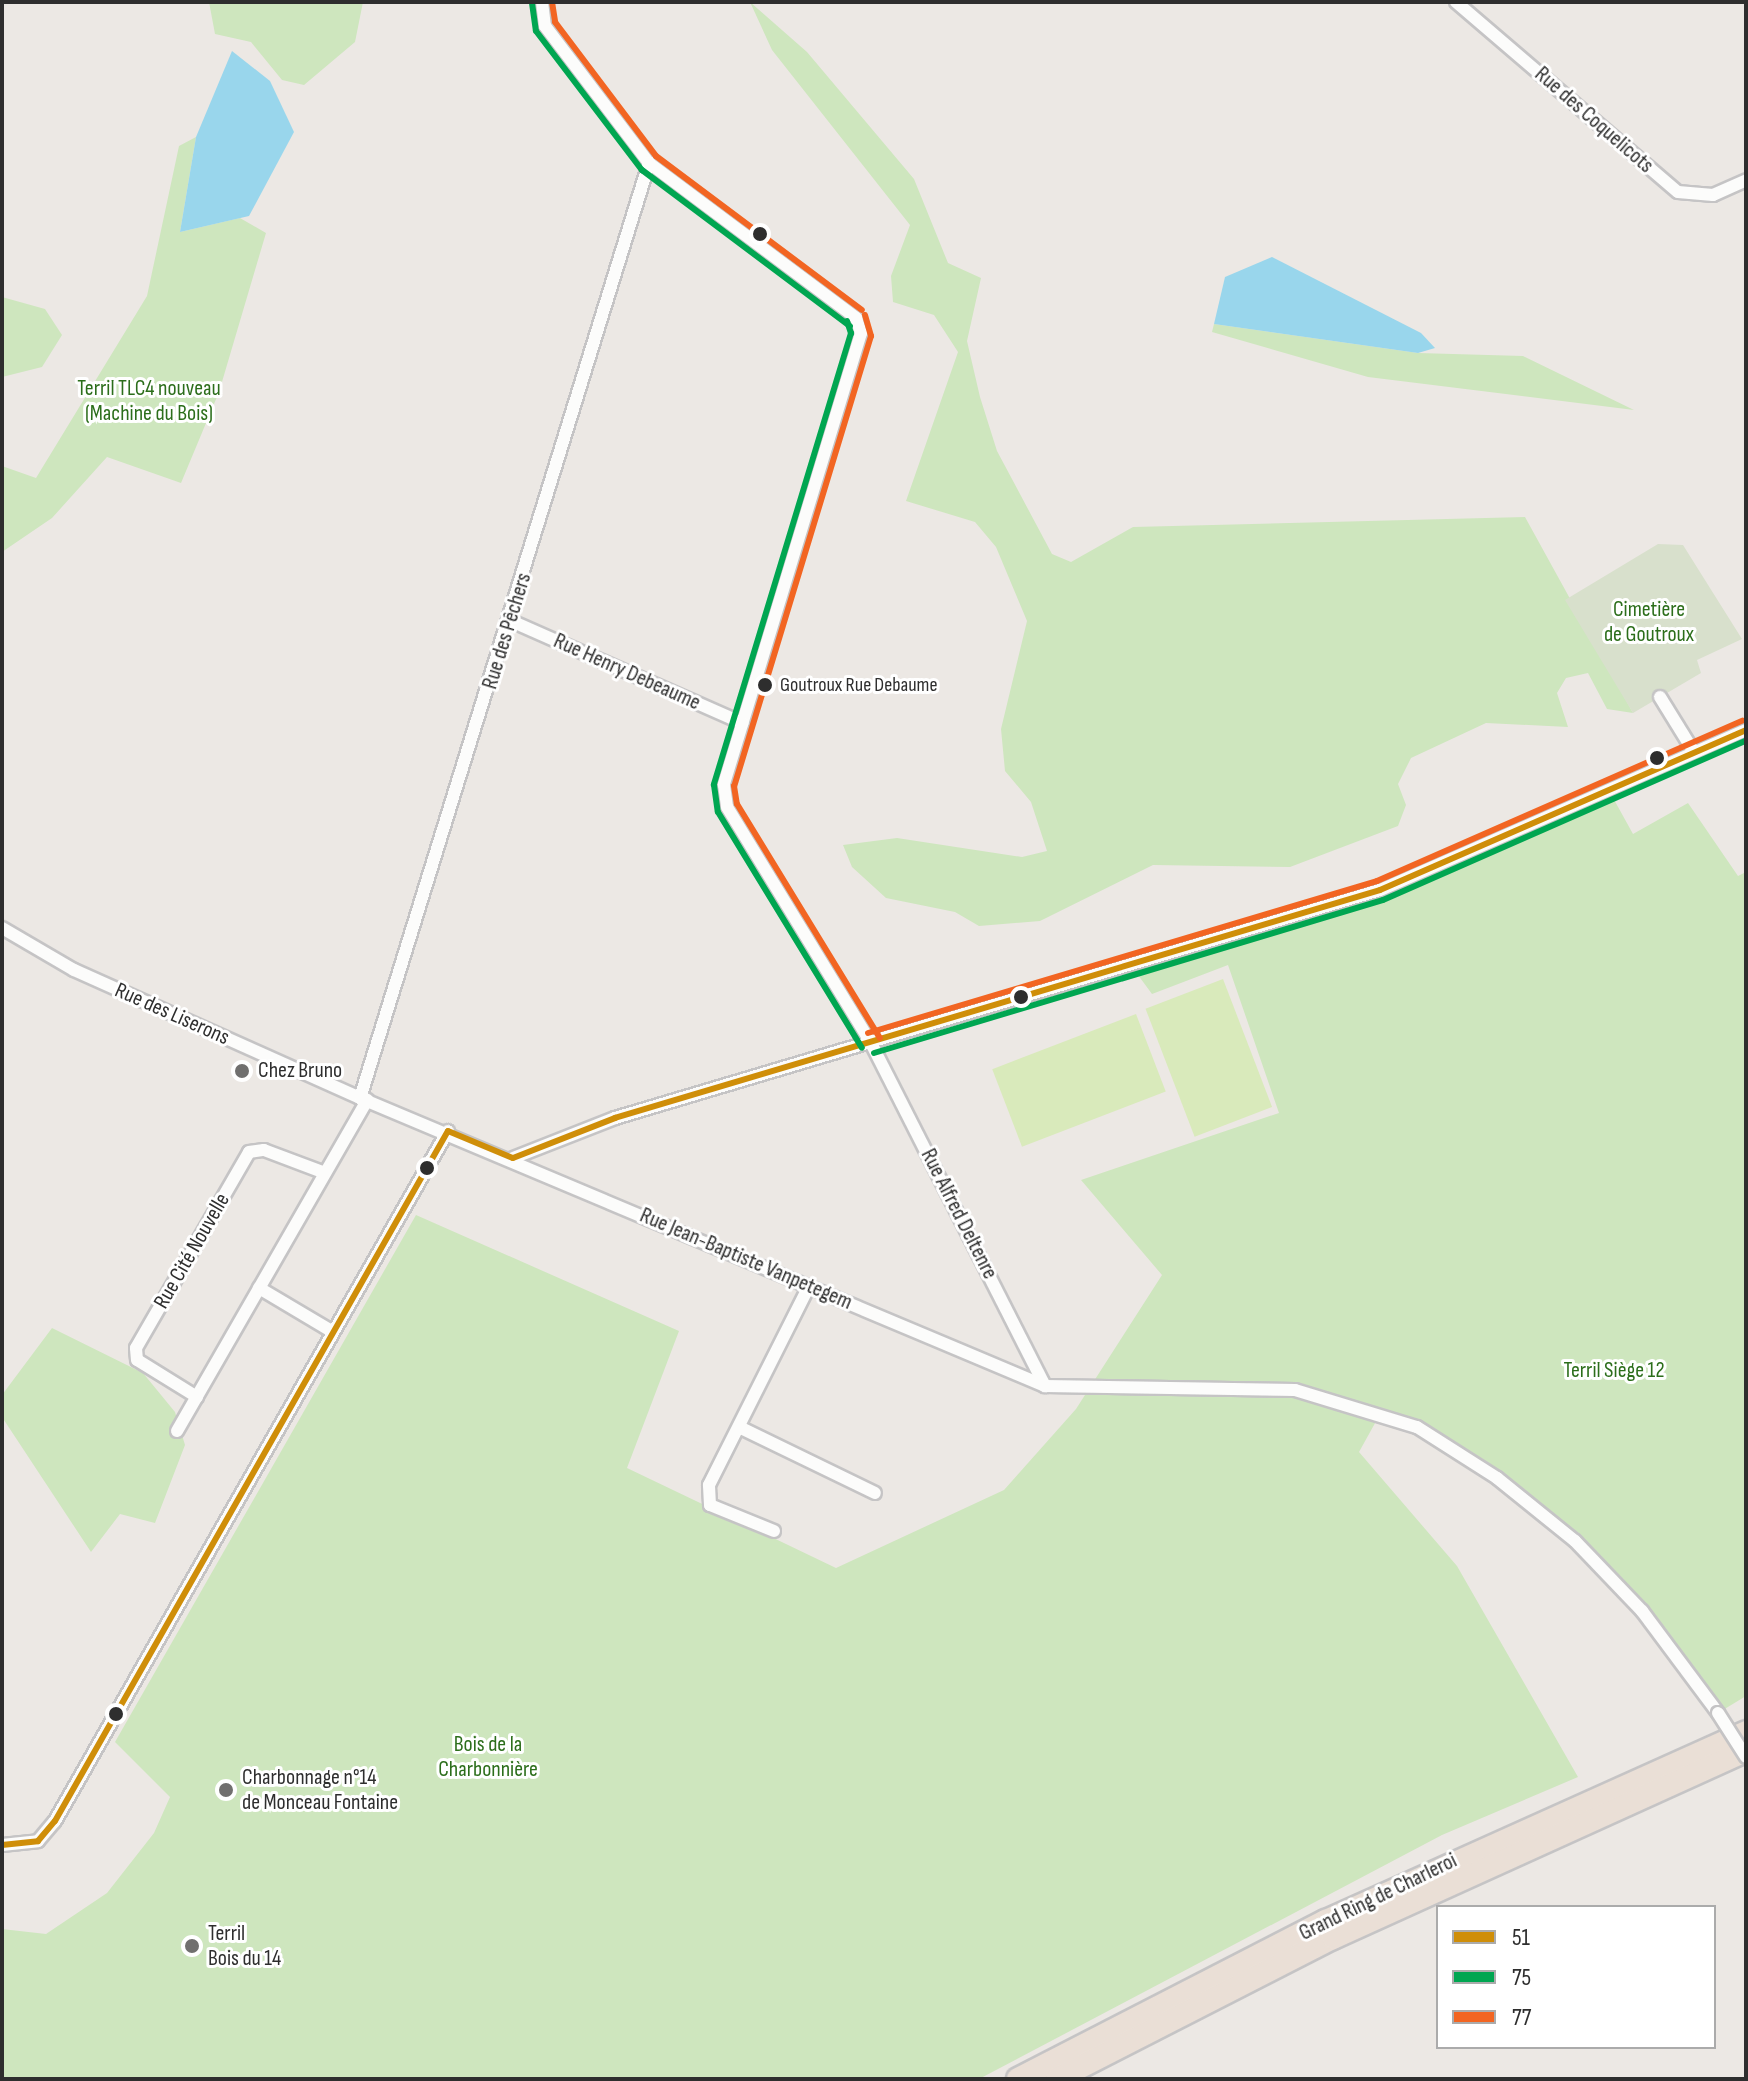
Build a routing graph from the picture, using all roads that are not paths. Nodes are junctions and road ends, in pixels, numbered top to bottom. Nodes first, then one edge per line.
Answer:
1 (542, 2) edge
2 (1456, 2) edge
3 (649, 163) junction
4 (1746, 180) edge
5 (511, 621) junction
6 (1660, 697) dead end
7 (742, 723) junction
8 (1746, 730) edge
9 (1694, 752) junction
10 (2, 928) edge
11 (871, 1043) junction
12 (363, 1099) junction
13 (448, 1131) junction
14 (513, 1158) junction
15 (325, 1173) junction
16 (809, 1286) junction
17 (259, 1288) junction
18 (333, 1332) junction
19 (1045, 1386) junction
20 (197, 1397) junction
21 (739, 1427) junction
22 (177, 1431) dead end
23 (875, 1493) dead end
24 (774, 1531) dead end
25 (1746, 1732) edge
26 (1746, 1754) edge
27 (5, 1846) edge
28 (1018, 2079) edge
29 (1057, 2079) edge

1 - 3 street
2 - 4 street, Rue des Coquelicots
3 - 5 street, Rue des Pêchers
3 - 7 street, Rue Alfred Deltenre
5 - 7 street, Rue Henry Debeaume
5 - 12 street, Rue des Pêchers
6 - 9 street
7 - 11 street, Rue Alfred Deltenre
8 - 9 street
9 - 11 street
10 - 12 street, Rue des Liserons
11 - 14 street
11 - 19 street, Rue Alfred Deltenre
12 - 13 street, Rue des Liserons
12 - 15 street
13 - 14 street, Rue Jean-Baptiste Vanpetegem
13 - 18 street
14 - 16 street, Rue Jean-Baptiste Vanpetegem
15 - 17 street
15 - 20 street, Rue Cité Nouvelle
16 - 19 street, Rue Jean-Baptiste Vanpetegem
16 - 21 street
17 - 18 street
17 - 20 street
18 - 27 street
19 - 26 street, bridge
20 - 22 street
21 - 23 street
21 - 24 street
25 - 28 highway, Grand Ring de Charleroi
26 - 29 highway, Grand Ring de Charleroi

